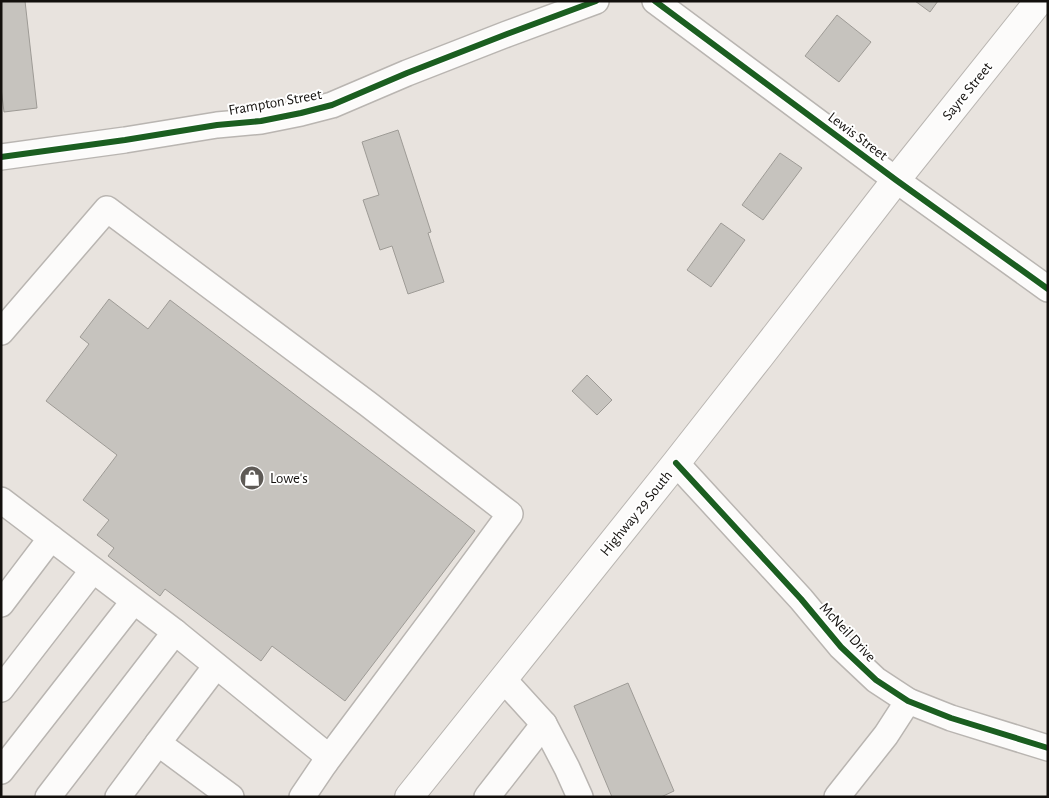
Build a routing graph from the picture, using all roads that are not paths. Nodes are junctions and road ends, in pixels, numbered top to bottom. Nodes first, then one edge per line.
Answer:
1 (596, 1) edge
2 (655, 1) edge
3 (1039, 1) edge
4 (1, 157) edge
5 (896, 180) junction
6 (1048, 289) edge
7 (1, 332) edge
8 (676, 463) junction
9 (3, 506) edge
10 (51, 538) junction
11 (93, 570) junction
12 (134, 601) junction
13 (1, 604) edge
14 (175, 632) junction
15 (216, 666) junction
16 (504, 679) junction
17 (1, 689) edge
18 (908, 701) junction
19 (544, 724) junction
20 (158, 743) junction
21 (1048, 748) edge
22 (325, 762) junction
23 (1, 771) edge
24 (227, 796) edge
25 (48, 797) edge
26 (118, 797) edge
27 (302, 797) edge
28 (409, 797) edge
29 (487, 797) edge
30 (580, 797) edge
31 (837, 797) edge

1 - 4 street, Frampton Street
2 - 5 street, Lewis Street
3 - 5 main road, Sayre Street
5 - 6 street, Lewis Street
5 - 8 main road, Highway 29 South
7 - 22 street
8 - 16 main road, Highway 29 South
8 - 18 street, McNeil Drive
9 - 10 street
10 - 11 street
10 - 13 street
11 - 12 street
11 - 17 street
12 - 14 street
12 - 23 street
14 - 15 street
14 - 25 street
15 - 20 street
15 - 22 street
16 - 19 street
16 - 28 main road, Highway 29 South
18 - 21 street, McNeil Drive
18 - 31 street
19 - 29 street
19 - 30 street
20 - 24 street
20 - 26 street
22 - 27 street

